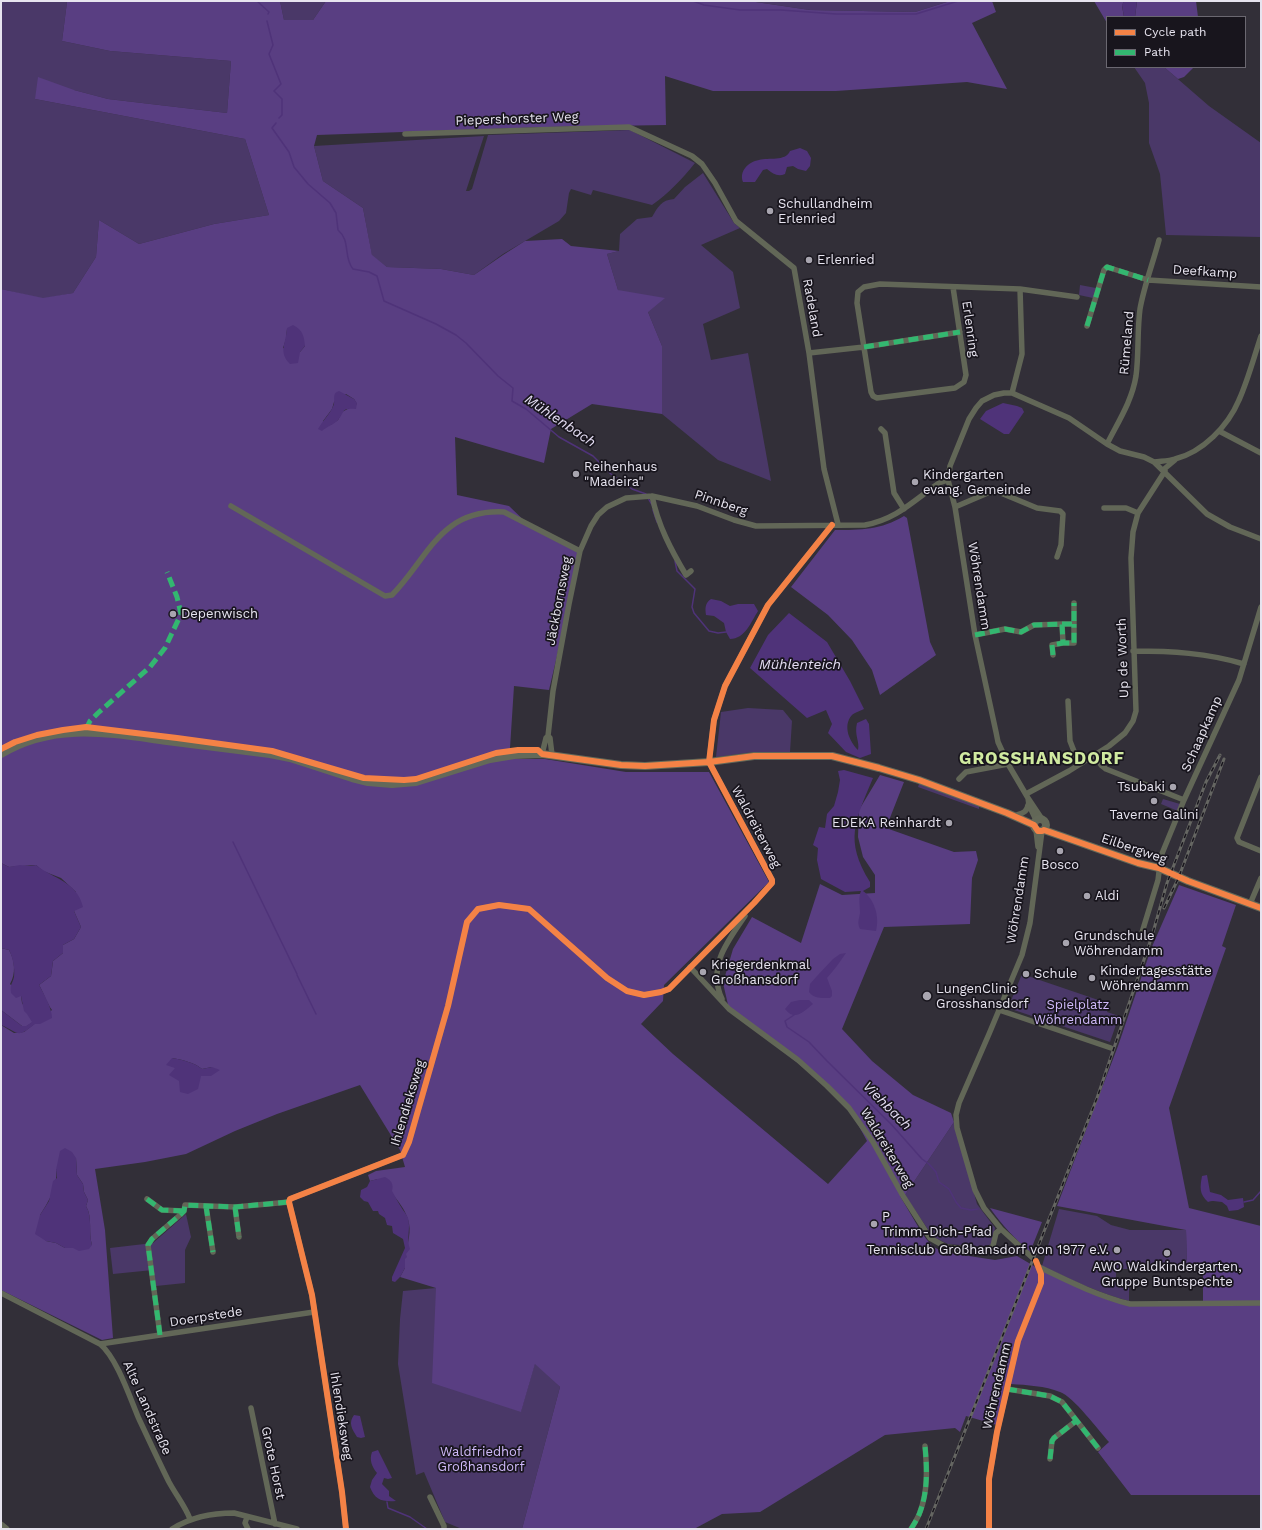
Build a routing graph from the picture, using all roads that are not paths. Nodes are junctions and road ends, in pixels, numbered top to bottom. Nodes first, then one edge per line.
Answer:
1 (629, 127) joint
2 (405, 134) dead end
3 (1159, 240) dead end
4 (1148, 280) junction
5 (953, 287) junction
6 (1261, 287) edge
7 (1020, 289) junction
8 (1077, 297) dead end
9 (1087, 326) dead end
10 (960, 332) junction
11 (1261, 336) edge
12 (864, 347) junction
13 (809, 353) junction
14 (1012, 393) junction
15 (881, 429) dead end
16 (1219, 431) junction
17 (1107, 444) junction
18 (1261, 453) edge
19 (1176, 459) junction
20 (1154, 462) junction
21 (1164, 471) junction
22 (948, 480) junction
23 (652, 496) junction
24 (231, 506) dead end
25 (955, 507) junction
26 (1104, 508) dead end
27 (904, 509) junction
28 (1138, 513) junction
29 (835, 525) junction
30 (1261, 539) edge
31 (580, 551) junction
32 (1057, 556) dead end
33 (691, 571) dead end
34 (1074, 603) dead end
35 (1261, 607) edge
36 (1062, 624) junction
37 (1074, 624) junction
38 (975, 636) junction
39 (1063, 643) junction
40 (1133, 651) junction
41 (1052, 655) dead end
42 (1244, 664) junction
43 (1068, 701) dead end
44 (548, 736) junction
45 (1, 754) edge
46 (542, 754) junction
47 (552, 755) junction
48 (1095, 756) junction
49 (709, 762) junction
50 (1008, 764) junction
51 (1079, 764) junction
52 (1261, 777) edge
53 (959, 779) dead end
54 (1027, 799) junction
55 (1184, 800) junction
56 (1006, 813) junction
57 (1016, 814) junction
58 (1039, 825) junction
59 (1261, 851) edge
60 (1159, 868) junction
61 (1261, 878) edge
62 (754, 903) junction
63 (1250, 904) junction
64 (1261, 908) edge
65 (1140, 939) dead end
66 (690, 968) junction
67 (729, 1009) junction
68 (999, 1010) junction
69 (1111, 1048) dead end
70 (148, 1199) dead end
71 (289, 1202) junction
72 (206, 1206) junction
73 (235, 1207) junction
74 (184, 1211) junction
75 (1001, 1229) junction
76 (239, 1237) dead end
77 (214, 1252) dead end
78 (1038, 1267) junction
79 (1, 1293) edge
80 (1261, 1303) edge
81 (314, 1312) junction
82 (160, 1335) junction
83 (100, 1344) junction
84 (1007, 1390) junction
85 (250, 1408) dead end
86 (1076, 1421) junction
87 (925, 1446) dead end
88 (1098, 1448) dead end
89 (1050, 1459) dead end
90 (430, 1497) dead end
91 (247, 1517) junction
92 (190, 1519) junction
93 (274, 1524) junction
94 (1, 1525) edge
95 (6, 1529) edge
96 (172, 1529) edge
97 (248, 1529) edge
98 (297, 1529) edge
99 (346, 1529) edge
100 (444, 1529) edge
101 (911, 1529) edge
102 (990, 1529) edge

1 - 2 street, Piepershorster Weg
1 - 13 street, Radeland
3 - 4 street, Rümeland
4 - 6 street, Deefkamp
4 - 9 street, Deefkamp
4 - 17 street, Rümeland
5 - 7 street
5 - 10 street, Erlenring
5 - 12 street, Erlenring
7 - 8 street
7 - 14 street
10 - 12 street
10 - 12 street, Erlenring
11 - 16 street
12 - 13 street
13 - 29 street, Radeland
14 - 17 street
14 - 22 street
15 - 27 street
16 - 18 street
16 - 19 street
17 - 20 street
19 - 20 street
19 - 21 street, Up de Worth
20 - 21 street
21 - 28 street, Up de Worth
21 - 30 street
22 - 25 street, Wöhrendamm
22 - 27 street, Pinnberg
23 - 29 street, Pinnberg
23 - 31 street, Pinnberg
23 - 33 street
24 - 31 street, Jäckbornsweg
25 - 32 street
25 - 38 street, Wöhrendamm
26 - 28 street
27 - 29 street, Pinnberg
28 - 40 street, Up de Worth
29 - 49 street
31 - 44 street, Jäckbornsweg
34 - 37 street
35 - 42 street, Schaapkamp
36 - 37 street
36 - 38 street
36 - 39 street
37 - 39 street
38 - 50 street, Wöhrendamm
39 - 41 street
40 - 42 street
40 - 48 street, Up de Worth
42 - 55 street, Schaapkamp
43 - 51 street
44 - 46 street, Jäckbornsweg
44 - 47 street, Jäckbornsweg
45 - 46 main road
46 - 47 main road
47 - 49 main road
48 - 51 street, Up de Worth
48 - 55 street
49 - 56 main road
49 - 62 street, Waldreiterweg
50 - 53 street
50 - 54 street, Wöhrendamm
51 - 54 street, Up de Worth
52 - 59 street
54 - 57 street
54 - 58 street, Wöhrendamm
55 - 60 street, Schaapkamp
56 - 57 main road
56 - 58 main road
57 - 58 main road
58 - 60 main road, Eilbergweg
58 - 68 street, Wöhrendamm
60 - 63 main road, Eilbergweg
60 - 65 street, Schaapkamp
61 - 63 street
62 - 66 street, Waldreiterweg
62 - 67 street, Waldreiterweg
63 - 64 main road, Eilbergweg
66 - 67 street, Waldreiterweg
66 - 71 street, Ihlendieksweg
67 - 75 street, Waldreiterweg
68 - 69 street
68 - 75 street, Wöhrendamm
70 - 74 street
71 - 73 street
71 - 81 street, Ihlendieksweg
72 - 73 street
72 - 74 street
72 - 77 street
73 - 76 street
74 - 82 street
75 - 78 street, Wöhrendamm
78 - 80 street
78 - 84 street, Wöhrendamm
79 - 83 street, Alte Landstraße
81 - 82 street, Doerpstede
81 - 99 street, Ihlendieksweg
82 - 83 street, Doerpstede
83 - 92 street, Alte Landstraße
84 - 86 street
84 - 102 street, Wöhrendamm
85 - 93 street, Grote Horst
86 - 88 street
86 - 89 street
87 - 101 street
90 - 100 street
91 - 92 street
91 - 93 street
91 - 97 street
92 - 96 street
93 - 98 street
94 - 95 street

